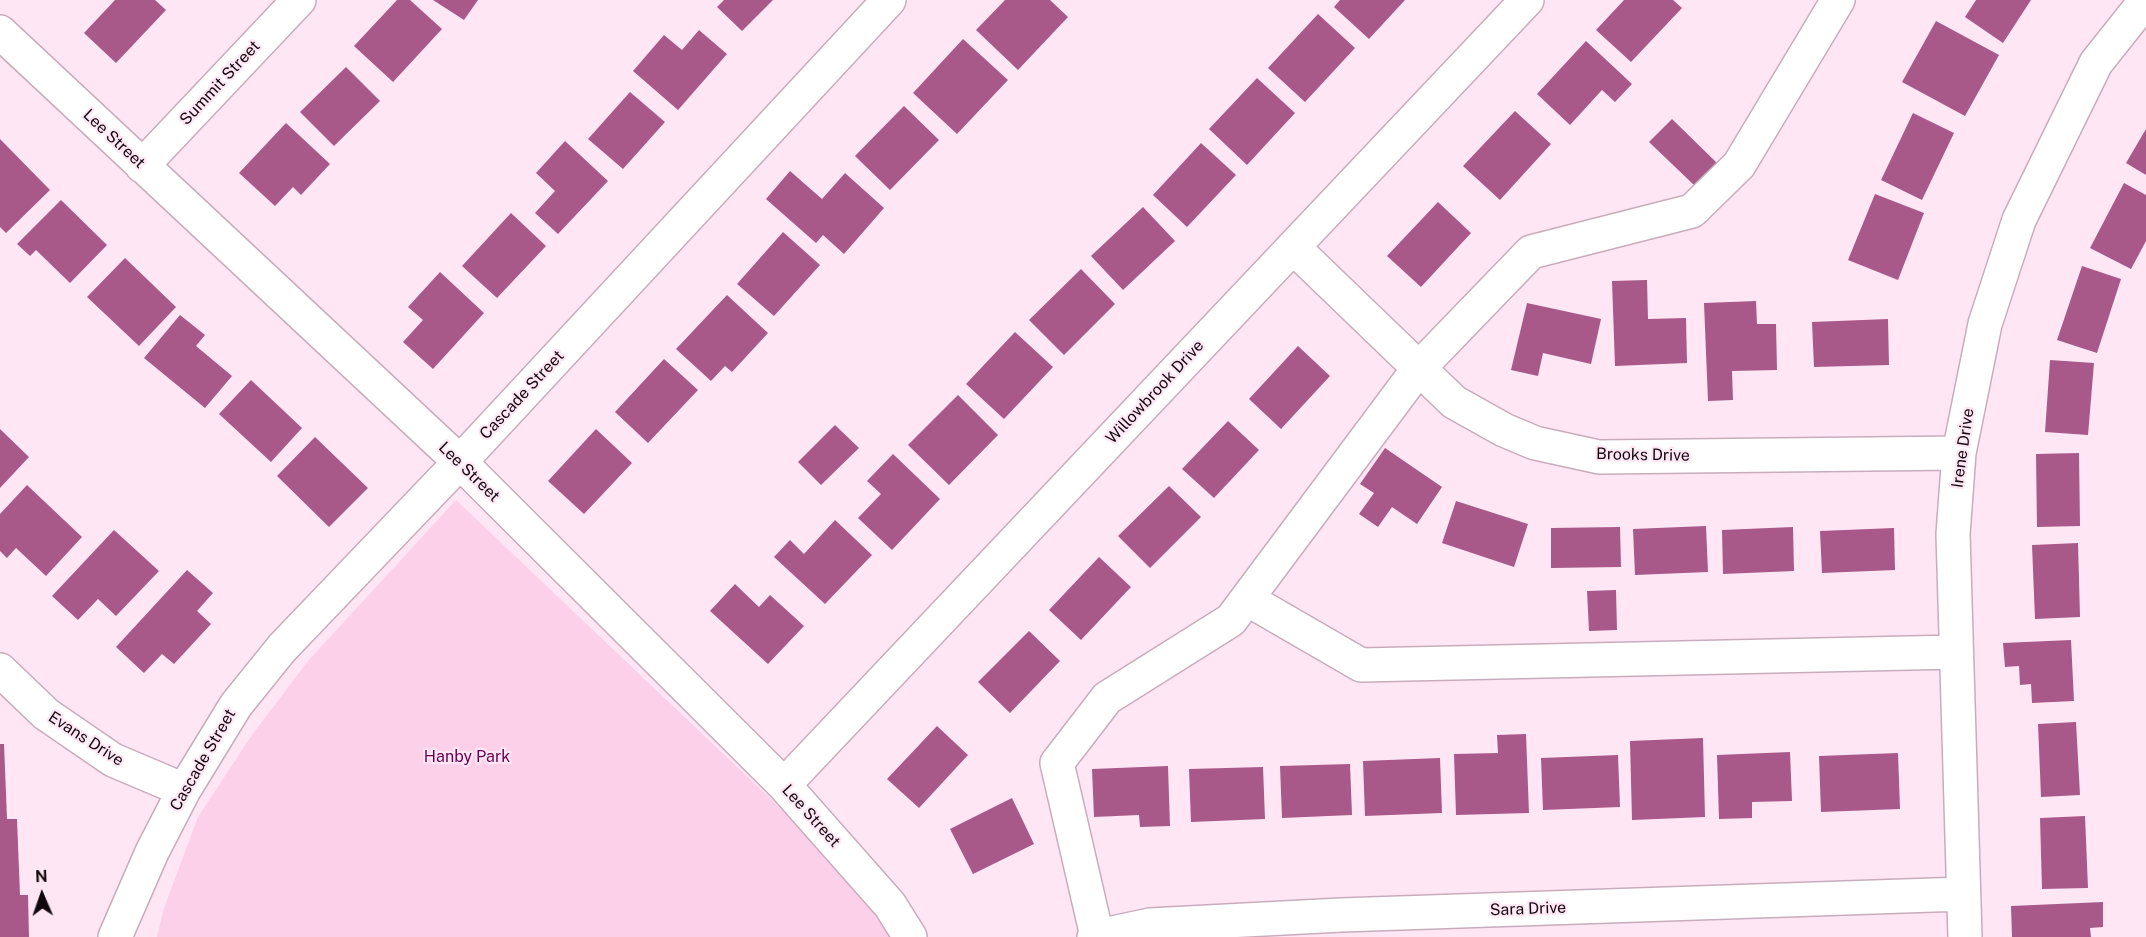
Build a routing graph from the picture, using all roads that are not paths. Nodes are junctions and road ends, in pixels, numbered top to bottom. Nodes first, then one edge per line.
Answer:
1 (299, 0) edge
2 (889, 0) edge
3 (1527, 0) edge
4 (1838, 0) edge
5 (2146, 0) edge
6 (0, 32) edge
7 (142, 166) junction
8 (1293, 247) junction
9 (1419, 368) junction
10 (1959, 453) junction
11 (460, 462) junction
12 (1246, 599) junction
13 (1956, 652) junction
14 (0, 670) edge
15 (784, 785) junction
16 (184, 790) junction
17 (1963, 894) junction
18 (115, 937) edge
19 (910, 937) edge
20 (1095, 937) edge
21 (1965, 937) edge

1 - 7 street, Summit Street
2 - 11 street, Cascade Street
3 - 8 street, Willowbrook Drive
4 - 9 street
5 - 10 street, Irene Drive
6 - 7 street, Lee Street
7 - 11 street, Lee Street
8 - 9 street, Brooks Drive
8 - 15 street, Willowbrook Drive
9 - 10 street, Brooks Drive
9 - 12 street
10 - 13 street, Irene Drive
11 - 15 street, Lee Street
11 - 16 street, Cascade Street
12 - 13 street
12 - 20 street
13 - 17 street, Irene Drive
14 - 16 street, Evans Drive
15 - 19 street, Lee Street
16 - 18 street, Cascade Street
17 - 20 street, Sara Drive
17 - 21 street, Irene Drive

